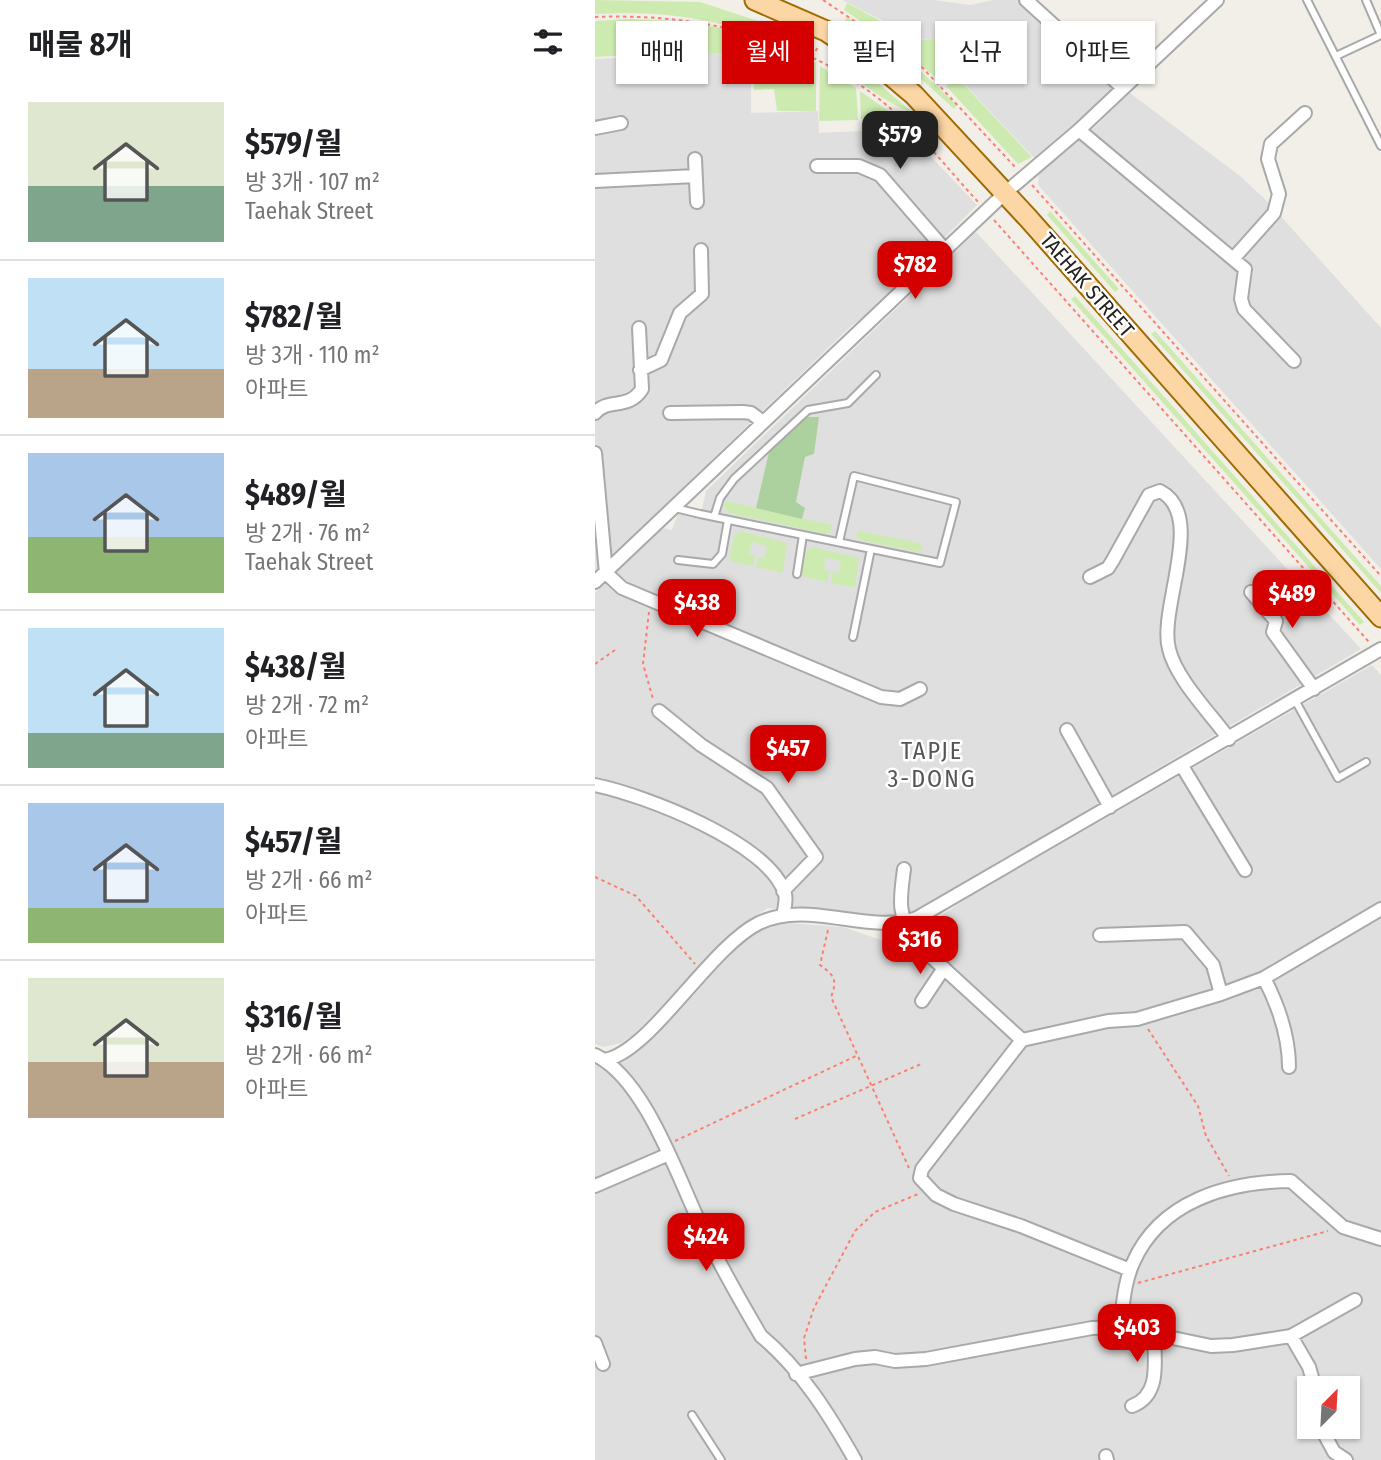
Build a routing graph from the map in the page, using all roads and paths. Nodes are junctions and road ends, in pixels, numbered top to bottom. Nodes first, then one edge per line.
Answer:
1 (755, 0) edge
2 (823, 0) edge
3 (1026, 0) edge
4 (1217, 0) edge
5 (1307, 0) edge
6 (1366, 0) edge
7 (595, 17) edge
8 (1381, 35) edge
9 (1336, 56) junction
10 (1123, 88) junction
11 (1305, 113) dead end
12 (621, 123) dead end
13 (595, 128) edge
14 (1079, 130) junction
15 (1381, 146) edge
16 (695, 159) dead end
17 (817, 166) dead end
18 (695, 176) junction
19 (1025, 177) junction
20 (595, 181) edge
21 (1005, 193) junction
22 (697, 202) dead end
23 (986, 211) junction
24 (701, 250) dead end
25 (945, 250) junction
26 (1233, 259) junction
27 (639, 328) dead end
28 (1294, 361) dead end
29 (640, 370) junction
30 (876, 375) dead end
31 (595, 413) edge
32 (670, 413) dead end
33 (763, 422) junction
34 (595, 453) edge
35 (673, 508) junction
36 (714, 517) junction
37 (728, 520) junction
38 (803, 535) junction
39 (839, 542) junction
40 (871, 549) junction
41 (678, 560) dead end
42 (606, 573) junction
43 (797, 574) dead end
44 (1381, 576) edge
45 (1090, 577) dead end
46 (595, 582) edge
47 (1251, 592) dead end
48 (652, 601) junction
49 (1381, 617) edge
50 (853, 637) dead end
51 (615, 650) dead end
52 (1379, 650) edge
53 (595, 664) edge
54 (920, 688) dead end
55 (1314, 689) junction
56 (1295, 700) junction
57 (659, 711) joint
58 (1067, 730) dead end
59 (1229, 739) junction
60 (1366, 762) dead end
61 (1182, 766) junction
62 (595, 785) edge
63 (1110, 807) junction
64 (905, 869) dead end
65 (1245, 870) dead end
66 (595, 877) edge
67 (783, 891) junction
68 (1381, 909) edge
69 (783, 915) junction
70 (830, 917) junction
71 (903, 923) junction
72 (1100, 934) dead end
73 (943, 968) junction
74 (703, 973) junction
75 (1264, 978) junction
76 (1221, 994) junction
77 (922, 1001) dead end
78 (1137, 1019) junction
79 (1022, 1040) junction
80 (856, 1056) junction
81 (600, 1058) edge
82 (921, 1064) dead end
83 (1289, 1067) dead end
84 (869, 1085) junction
85 (795, 1119) dead end
86 (667, 1150) junction
87 (924, 1183) junction
88 (595, 1186) edge
89 (1235, 1186) junction
90 (1343, 1227) junction
91 (1381, 1240) edge
92 (1130, 1270) junction
93 (1126, 1283) junction
94 (1356, 1300) dead end
95 (1120, 1327) junction
96 (1154, 1333) junction
97 (1291, 1336) junction
98 (595, 1343) edge
99 (603, 1364) dead end
100 (809, 1370) junction
101 (796, 1374) junction
102 (1312, 1376) edge
103 (1132, 1406) dead end
104 (692, 1415) dead end
105 (1327, 1439) edge
106 (721, 1460) edge
107 (855, 1460) edge
108 (1346, 1460) edge

1 - 21 main road, TAEHAK STREET
2 - 19 path
3 - 10 street
4 - 10 street
5 - 9 lane
6 - 8 lane
7 - 23 path
8 - 9 lane
9 - 15 lane
10 - 14 street
11 - 26 street
12 - 13 street
14 - 19 street
14 - 26 street
16 - 18 street
17 - 25 street
18 - 20 street
18 - 22 street
19 - 21 street
19 - 44 path
21 - 23 street
21 - 49 main road, TAEHAK STREET
23 - 25 street
23 - 52 path
24 - 29 street
25 - 33 street
26 - 28 street
27 - 29 street
29 - 31 street
30 - 36 lane
32 - 33 street
33 - 35 street
34 - 42 street
35 - 36 lane
35 - 42 street
36 - 37 lane
37 - 38 lane
37 - 41 lane
38 - 39 lane
38 - 43 lane
39 - 40 lane
39 - 40 lane
40 - 50 lane
42 - 46 street
42 - 48 street
45 - 59 street
47 - 55 street
48 - 54 street
48 - 57 path
51 - 53 path
52 - 55 street
55 - 56 street
56 - 59 street
56 - 60 lane
57 - 67 street
58 - 63 street
59 - 61 street
61 - 63 street
61 - 65 street
62 - 67 street
63 - 71 street
64 - 71 street
66 - 74 path
67 - 69 street
68 - 75 street
69 - 70 street
69 - 74 street
70 - 71 street
70 - 80 path
71 - 73 street
72 - 76 street
73 - 77 street
73 - 79 street
74 - 81 street
75 - 76 street
75 - 83 street
76 - 78 street
78 - 79 street
78 - 89 path
79 - 87 street
80 - 84 path
80 - 86 path
81 - 86 street
82 - 84 path
84 - 85 path
84 - 87 path
86 - 88 street
86 - 101 street
87 - 92 street
87 - 100 path
89 - 90 street
89 - 92 street
90 - 91 street
90 - 93 path
92 - 93 street
93 - 95 street
94 - 97 street
95 - 96 street
95 - 100 street
96 - 97 street
96 - 103 street
97 - 102 street
98 - 99 street
100 - 101 street
101 - 107 street
104 - 106 lane
105 - 108 street

